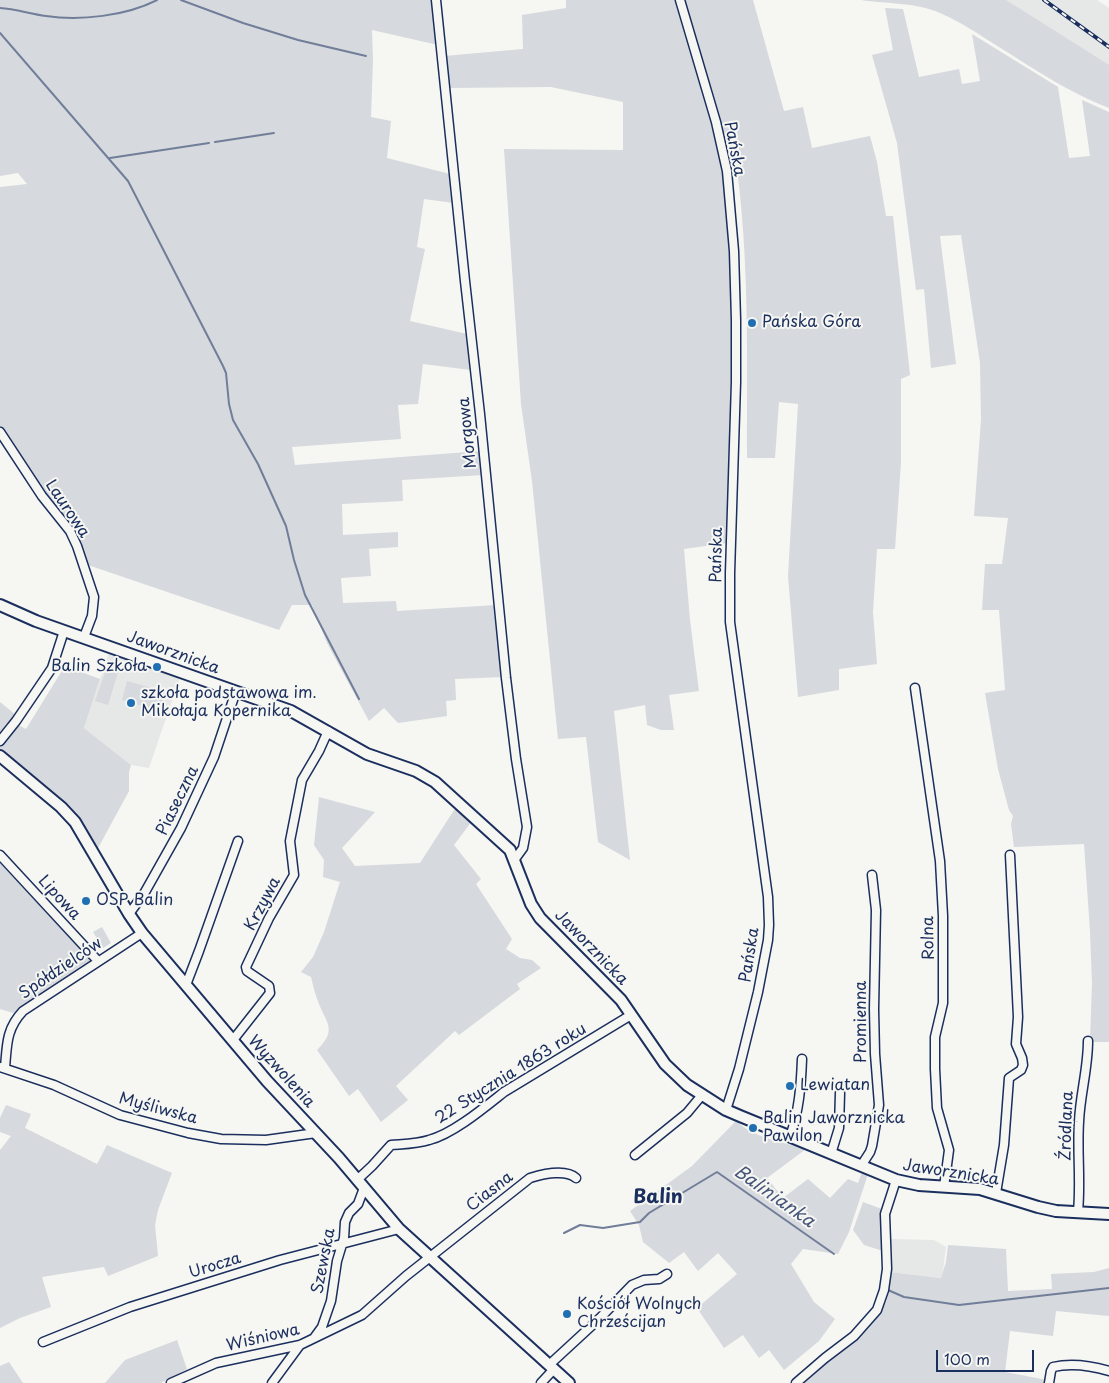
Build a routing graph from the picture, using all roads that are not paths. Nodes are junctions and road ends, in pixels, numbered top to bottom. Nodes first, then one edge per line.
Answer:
1 (436, 0) edge
2 (680, 0) edge
3 (0, 432) edge
4 (0, 605) edge
5 (64, 631) junction
6 (84, 637) junction
7 (915, 688) dead end
8 (236, 691) junction
9 (328, 731) junction
10 (0, 741) edge
11 (0, 756) edge
12 (238, 840) dead end
13 (0, 855) edge
14 (1010, 855) dead end
15 (515, 859) junction
16 (872, 875) dead end
17 (128, 914) junction
18 (142, 933) junction
19 (98, 961) junction
20 (186, 985) junction
21 (631, 1015) junction
22 (233, 1040) junction
23 (1088, 1041) dead end
24 (802, 1058) dead end
25 (3, 1068) edge
26 (840, 1093) dead end
27 (702, 1095) junction
28 (726, 1110) junction
29 (316, 1133) junction
30 (790, 1137) junction
31 (831, 1154) junction
32 (635, 1155) dead end
33 (860, 1166) junction
34 (576, 1178) dead end
35 (896, 1180) junction
36 (360, 1184) junction
37 (944, 1187) junction
38 (996, 1193) junction
39 (1078, 1211) junction
40 (1109, 1214) edge
41 (399, 1229) junction
42 (342, 1245) junction
43 (430, 1258) junction
44 (667, 1274) dead end
45 (313, 1339) junction
46 (43, 1342) dead end
47 (300, 1345) junction
48 (552, 1367) junction
49 (1109, 1371) edge
50 (171, 1383) edge
51 (272, 1383) edge
52 (541, 1383) edge
53 (569, 1383) edge
54 (796, 1383) edge
55 (1049, 1383) edge

1 - 15 street, Morgowa
2 - 28 street, Pańska
3 - 6 street, Laurowa
4 - 5 street
5 - 6 street, Jaworznicka
5 - 10 street
6 - 8 street, Jaworznicka
7 - 37 street, Rolna
8 - 9 street, Jaworznicka
8 - 17 street, Piaseczna
9 - 15 street, Jaworznicka
9 - 22 street, Krzywa
11 - 17 street, Wyzwolenia
12 - 20 street
13 - 19 street, Lipowa
14 - 38 street
15 - 21 street, Jaworznicka
16 - 33 street, Promienna
17 - 18 street, Wyzwolenia
18 - 19 street, Spółdzielców
18 - 20 street, Wyzwolenia
19 - 25 street, Spółdzielców
20 - 22 street, Wyzwolenia
21 - 27 street, Jaworznicka
21 - 36 street, 22 Stycznia 1863 roku
22 - 29 street, Wyzwolenia
23 - 39 street, Źródlana
24 - 30 street
25 - 29 street, Myśliwska
26 - 31 street
27 - 28 street, Jaworznicka
27 - 32 street
28 - 30 street, Jaworznicka
29 - 36 street, Wyzwolenia
30 - 31 street, Jaworznicka
31 - 33 street, Jaworznicka
33 - 35 street, Jaworznicka
34 - 43 street, Ciasna
35 - 37 street, Jaworznicka
35 - 54 street
36 - 41 street, Wyzwolenia
36 - 42 street, Szewska
37 - 38 street, Jaworznicka
38 - 39 street, Jaworznicka
39 - 40 street, Jaworznicka
41 - 42 street, Urocza
41 - 43 street, Wyzwolenia
42 - 45 street, Szewska
42 - 46 street, Urocza
43 - 45 street, Wiśniowa
43 - 48 street, Wyzwolenia
44 - 48 street
45 - 47 street, Wiśniowa
47 - 50 street, Wiśniowa
47 - 51 street
48 - 52 street
48 - 53 street, Wyzwolenia
49 - 55 street

